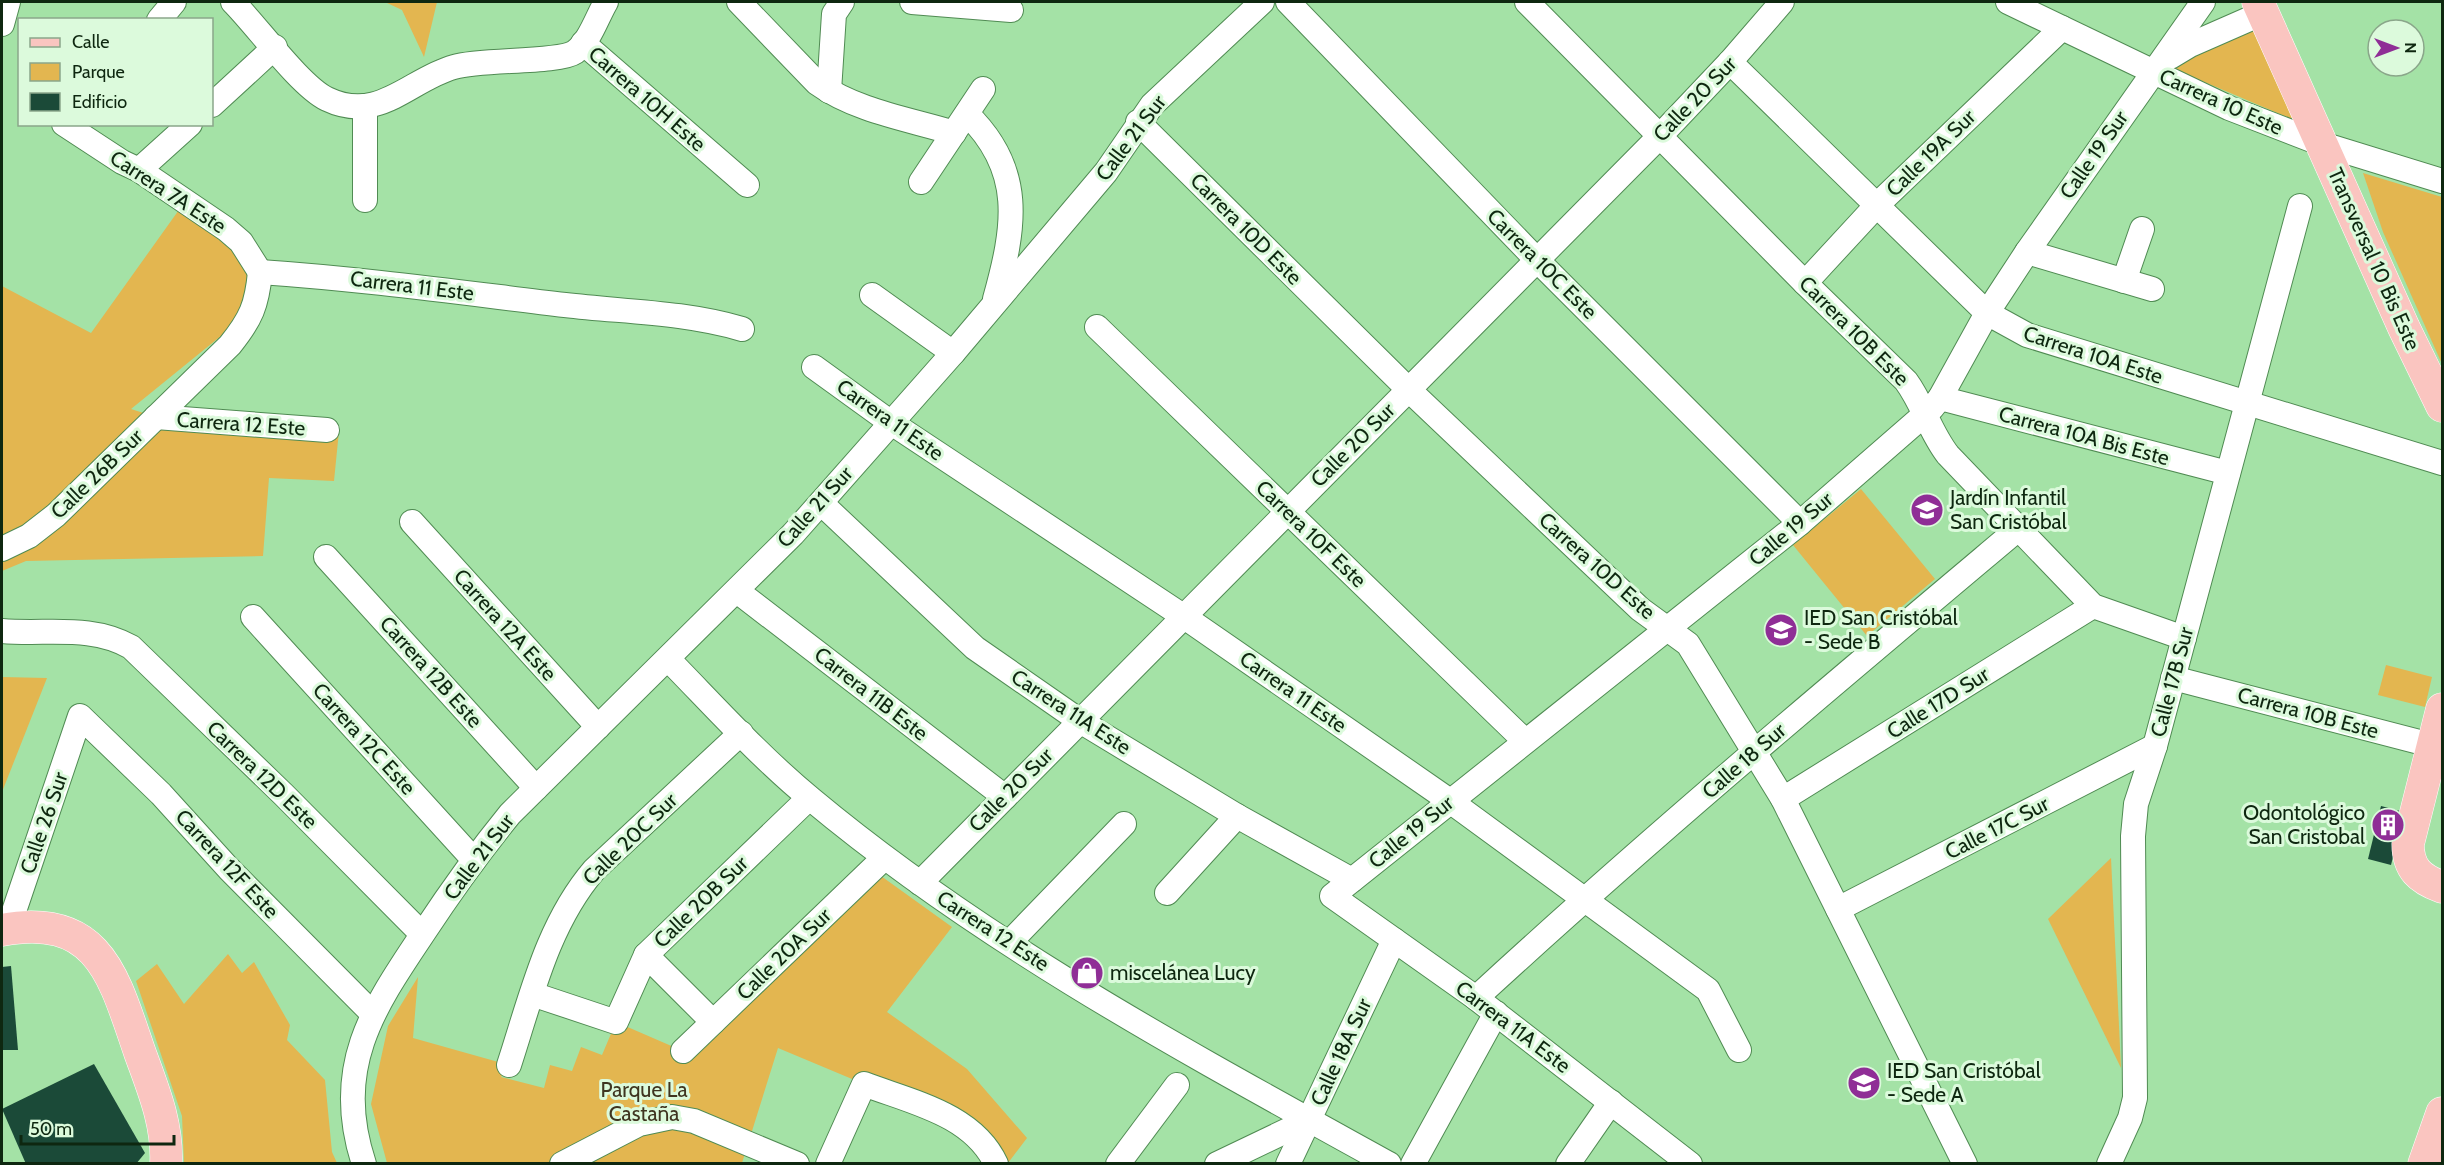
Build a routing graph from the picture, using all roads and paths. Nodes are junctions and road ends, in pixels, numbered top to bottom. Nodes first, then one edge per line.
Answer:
1 (8, 2) edge
2 (174, 2) edge
3 (233, 2) edge
4 (606, 2) edge
5 (739, 2) edge
6 (842, 2) edge
7 (912, 2) edge
8 (1288, 2) edge
9 (1527, 2) edge
10 (1782, 2) edge
11 (2008, 2) edge
12 (2203, 2) edge
13 (1254, 4) edge
14 (2262, 5) edge
15 (1011, 10) dead end
16 (161, 18) edge
17 (2, 24) edge
18 (2062, 28) junction
19 (583, 43) junction
20 (275, 47) junction
21 (1730, 62) junction
22 (2152, 72) junction
23 (983, 89) dead end
24 (829, 92) junction
25 (213, 104) edge
26 (365, 106) junction
27 (1138, 122) junction
28 (960, 123) junction
29 (67, 126) edge
30 (188, 126) edge
31 (1660, 136) junction
32 (2322, 144) junction
33 (139, 170) junction
34 (2442, 181) edge
35 (921, 182) dead end
36 (747, 185) dead end
37 (365, 200) dead end
38 (1878, 204) junction
39 (2300, 206) dead end
40 (2142, 229) dead end
41 (2027, 252) junction
42 (1537, 260) junction
43 (260, 272) junction
44 (2124, 281) junction
45 (1805, 283) junction
46 (2152, 289) dead end
47 (872, 296) dead end
48 (993, 307) junction
49 (1987, 314) junction
50 (1096, 327) dead end
51 (742, 329) dead end
52 (953, 353) junction
53 (814, 367) dead end
54 (1408, 389) junction
55 (1940, 398) junction
56 (2247, 403) junction
57 (2442, 406) edge
58 (156, 417) junction
59 (1924, 417) junction
60 (890, 422) junction
61 (327, 430) dead end
62 (2442, 463) edge
63 (2228, 473) junction
64 (821, 502) junction
65 (1287, 511) junction
66 (412, 522) dead end
67 (1800, 523) junction
68 (2018, 529) junction
69 (2, 549) edge
70 (326, 557) dead end
71 (737, 591) junction
72 (2093, 606) junction
73 (1183, 616) junction
74 (253, 617) dead end
75 (1669, 628) junction
76 (2, 631) edge
77 (2184, 638) junction
78 (669, 660) junction
79 (2173, 678) junction
80 (2442, 709) edge
81 (80, 716) joint
82 (1080, 721) junction
83 (598, 727) junction
84 (741, 733) junction
85 (1525, 741) junction
86 (2155, 746) junction
87 (2438, 747) edge
88 (1755, 751) junction
89 (536, 788) junction
90 (1005, 797) junction
91 (810, 798) junction
92 (1783, 799) junction
93 (1450, 801) junction
94 (1237, 816) junction
95 (1124, 824) dead end
96 (884, 858) junction
97 (474, 860) junction
98 (1352, 880) junction
99 (920, 884) junction
100 (2442, 887) edge
101 (1167, 893) dead end
102 (1332, 896) joint
103 (1584, 899) junction
104 (1838, 909) junction
105 (5, 930) edge
106 (422, 934) junction
107 (1394, 940) junction
108 (1010, 942) junction
109 (646, 955) junction
110 (532, 994) junction
111 (1476, 998) junction
112 (372, 1013) junction
113 (1496, 1013) junction
114 (713, 1022) junction
115 (1739, 1050) dead end
116 (683, 1051) dead end
117 (509, 1065) dead end
118 (1177, 1085) dead end
119 (1611, 1102) junction
120 (2442, 1113) edge
121 (1309, 1120) junction
122 (166, 1164) edge
123 (364, 1164) edge
124 (562, 1164) edge
125 (797, 1164) edge
126 (828, 1164) edge
127 (996, 1164) edge
128 (1118, 1164) edge
129 (1216, 1164) edge
130 (1288, 1164) edge
131 (1389, 1164) edge
132 (1413, 1164) edge
133 (1568, 1164) edge
134 (1690, 1164) edge
135 (1965, 1164) edge
136 (2109, 1164) edge
137 (2424, 1164) edge

1 - 17 street
2 - 16 street
3 - 20 street, Carrera 10H Este
4 - 19 street
5 - 24 street
6 - 24 street
7 - 15 street
8 - 42 street, Carrera 10C Este
9 - 31 street, Carrera 10B Este
10 - 21 street, Calle 20 Sur
11 - 18 street, Carrera 10 Este
12 - 22 street, Calle 19 Sur
13 - 27 street, Calle 21 Sur
14 - 22 street, Calle 19 Sur
14 - 32 main road, Transversal 10 Bis Este
18 - 22 street, Carrera 10 Este
18 - 38 street, Calle 19A Sur
19 - 26 street, Carrera 10H Este
19 - 36 street, Carrera 10H Este
20 - 25 street
20 - 26 street, Carrera 10H Este
21 - 31 street, Calle 20 Sur
21 - 38 street, Carrera 10A Este
22 - 32 street, Carrera 10 Este
22 - 41 street, Calle 19 Sur
23 - 28 street
24 - 28 street
26 - 37 street
27 - 48 street, Calle 21 Sur
27 - 54 street, Carrera 10D Este
28 - 35 street
28 - 48 street
29 - 33 street, Carrera 7A Este
30 - 33 street
31 - 42 street, Calle 20 Sur
31 - 45 street, Carrera 10B Este
32 - 34 street, Carrera 10 Este
32 - 57 main road, Transversal 10 Bis Este
33 - 43 street, Carrera 7A Este
38 - 45 street, Calle 19A Sur
38 - 49 street, Carrera 10A Este
39 - 56 street, Calle 17B Sur
40 - 44 street
41 - 44 street
41 - 49 street, Calle 19 Sur
42 - 54 street, Calle 20 Sur
42 - 67 street, Carrera 10C Este
43 - 51 street, Carrera 11 Este
43 - 58 street, Calle 26B Sur
44 - 46 street
45 - 59 street, Carrera 10B Este
47 - 52 street
48 - 52 street, Calle 21 Sur
49 - 55 street, Calle 19 Sur
49 - 56 street, Carrera 10A Este
50 - 65 street, Carrera 10F Este
52 - 60 street, Calle 21 Sur
53 - 60 street, Carrera 11 Este
54 - 65 street, Calle 20 Sur
54 - 75 street, Carrera 10D Este
55 - 59 street, Calle 19 Sur
55 - 63 street, Carrera 10A Bis Este
56 - 62 street, Carrera 10A Este
56 - 63 street, Calle 17B Sur
58 - 61 street, Carrera 12 Este
58 - 69 street, Calle 26B Sur
59 - 67 street, Calle 19 Sur
59 - 68 street, Carrera 10B Este
60 - 64 street, Calle 21 Sur
60 - 73 street, Carrera 11 Este
63 - 77 street, Calle 17B Sur
64 - 71 street, Calle 21 Sur
64 - 82 street, Carrera 11A Este
65 - 73 street, Calle 20 Sur
65 - 85 street, Carrera 10F Este
66 - 83 street, Carrera 12A Este
67 - 75 street, Calle 19 Sur
68 - 72 street, Carrera 10B Este
68 - 88 street, Calle 18 Sur
70 - 89 street, Carrera 12B Este
71 - 78 street, Calle 21 Sur
71 - 90 street, Carrera 11B Este
72 - 77 street, Carrera 10B Este
72 - 92 street, Calle 17D Sur
73 - 82 street, Calle 20 Sur
73 - 93 street, Carrera 11 Este
74 - 97 street, Carrera 12C Este
75 - 85 street, Calle 19 Sur
75 - 88 street, Carrera 10D Este
76 - 106 street, Carrera 12D Este
77 - 79 street, Calle 17B Sur
78 - 83 street, Calle 21 Sur
78 - 84 street, Carrera 12 Este
79 - 86 street, Calle 17B Sur
79 - 87 street, Carrera 10B Este
80 - 87 main road
81 - 105 street, Calle 26 Sur
81 - 112 street, Carrera 12F Este
82 - 90 street, Calle 20 Sur
82 - 94 street, Carrera 11A Este
83 - 89 street, Calle 21 Sur
84 - 91 street, Carrera 12 Este
84 - 110 street, Calle 20C Sur
85 - 93 street, Calle 19 Sur
86 - 104 street, Calle 17C Sur
86 - 136 street, Calle 17B Sur
87 - 100 main road
88 - 92 street, Carrera 10D Este
88 - 103 street, Calle 18 Sur
89 - 97 street, Calle 21 Sur
90 - 99 street, Calle 20 Sur
91 - 96 street, Carrera 12 Este
91 - 109 street, Calle 20B Sur
92 - 104 street, Carrera 10D Este
93 - 98 street, Calle 19 Sur
93 - 103 street, Carrera 11 Este
94 - 98 street, Carrera 11A Este
94 - 101 street
95 - 108 street
96 - 99 street, Carrera 12 Este
96 - 114 street, Calle 20A Sur
97 - 106 street, Calle 21 Sur
98 - 102 street, Calle 19 Sur
99 - 108 street, Carrera 12 Este
102 - 107 street, Carrera 11A Este
103 - 111 street, Calle 18 Sur
103 - 115 street, Carrera 11 Este
104 - 135 street, Carrera 10D Este
105 - 122 main road
106 - 112 street, Calle 21 Sur
107 - 111 street, Carrera 11A Este
107 - 121 street, Calle 18A Sur
108 - 121 street, Carrera 12 Este
109 - 110 street, Calle 20B Sur
109 - 114 street
110 - 117 street, Calle 20C Sur
111 - 113 street, Carrera 11A Este
112 - 123 street, Calle 21 Sur
113 - 119 street, Carrera 11A Este
113 - 132 street
114 - 116 street, Calle 20A Sur
118 - 128 street
119 - 133 street
119 - 134 street, Carrera 11A Este
120 - 137 main road
121 - 129 street
121 - 130 street, Calle 18A Sur
121 - 131 street, Carrera 12 Este
124 - 125 street
126 - 127 street

